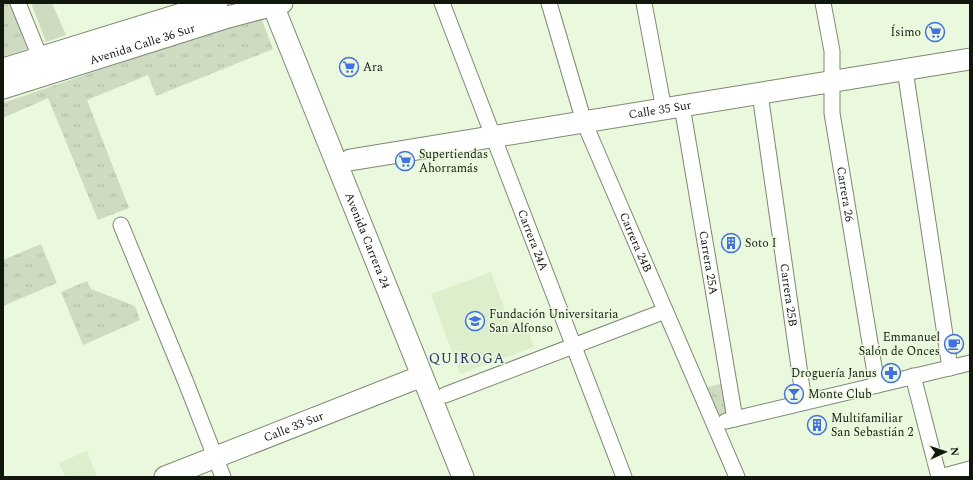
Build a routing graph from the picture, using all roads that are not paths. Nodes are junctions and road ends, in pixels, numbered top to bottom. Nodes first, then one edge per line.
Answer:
1 (18, 3) edge
2 (218, 3) edge
3 (442, 3) edge
4 (549, 3) edge
5 (644, 3) edge
6 (823, 3) edge
7 (279, 4) edge
8 (970, 59) edge
9 (44, 66) junction
10 (3, 69) edge
11 (905, 70) junction
12 (832, 82) junction
13 (3, 88) edge
14 (760, 94) junction
15 (673, 108) junction
16 (584, 122) junction
17 (493, 137) junction
18 (350, 160) junction
19 (121, 225) dead end
20 (665, 311) junction
21 (574, 346) junction
22 (970, 363) edge
23 (950, 368) junction
24 (422, 376) junction
25 (913, 376) junction
26 (877, 385) junction
27 (445, 396) junction
28 (804, 402) junction
29 (735, 418) junction
30 (714, 424) junction
31 (215, 457) junction
32 (970, 470) edge
33 (166, 477) edge
34 (223, 477) edge
35 (463, 477) edge
36 (478, 477) edge
37 (624, 477) edge
38 (737, 477) edge
39 (940, 477) edge

1 - 9 street
2 - 9 main road, Avenida Calle 36 Sur
3 - 17 street, Carrera 24A
4 - 16 street, Carrera 24B
5 - 15 street, Carrera 25A
6 - 12 street, Carrera 26
7 - 9 main road, Avenida Calle 36 Sur
7 - 18 main road, Avenida Carrera 24
7 - 24 main road, Avenida Carrera 24
8 - 11 main road, Calle 35 Sur
9 - 10 main road, Avenida Calle 36 Sur
9 - 13 main road, Avenida Calle 36 Sur
11 - 12 main road, Calle 35 Sur
11 - 23 street
12 - 14 main road, Calle 35 Sur
12 - 26 street, Carrera 26
14 - 15 main road, Calle 35 Sur
14 - 28 street, Carrera 25B
15 - 16 main road, Calle 35 Sur
15 - 29 street, Carrera 25A
16 - 17 main road, Calle 35 Sur
16 - 20 street, Carrera 24B
17 - 18 main road, Calle 35 Sur
17 - 21 street, Carrera 24A
18 - 27 main road, Avenida Carrera 24
19 - 31 street
20 - 21 street
20 - 30 street, Carrera 24B
21 - 27 street
21 - 37 street, Carrera 24A
22 - 23 street
23 - 25 street
24 - 31 main road, Calle 33 Sur
24 - 35 main road, Avenida Carrera 24
25 - 26 street
25 - 39 street
26 - 28 street
27 - 36 main road, Avenida Carrera 24
28 - 29 street
29 - 30 street
30 - 38 street, Carrera 24B
31 - 33 main road, Calle 33 Sur
31 - 34 street
32 - 39 street

